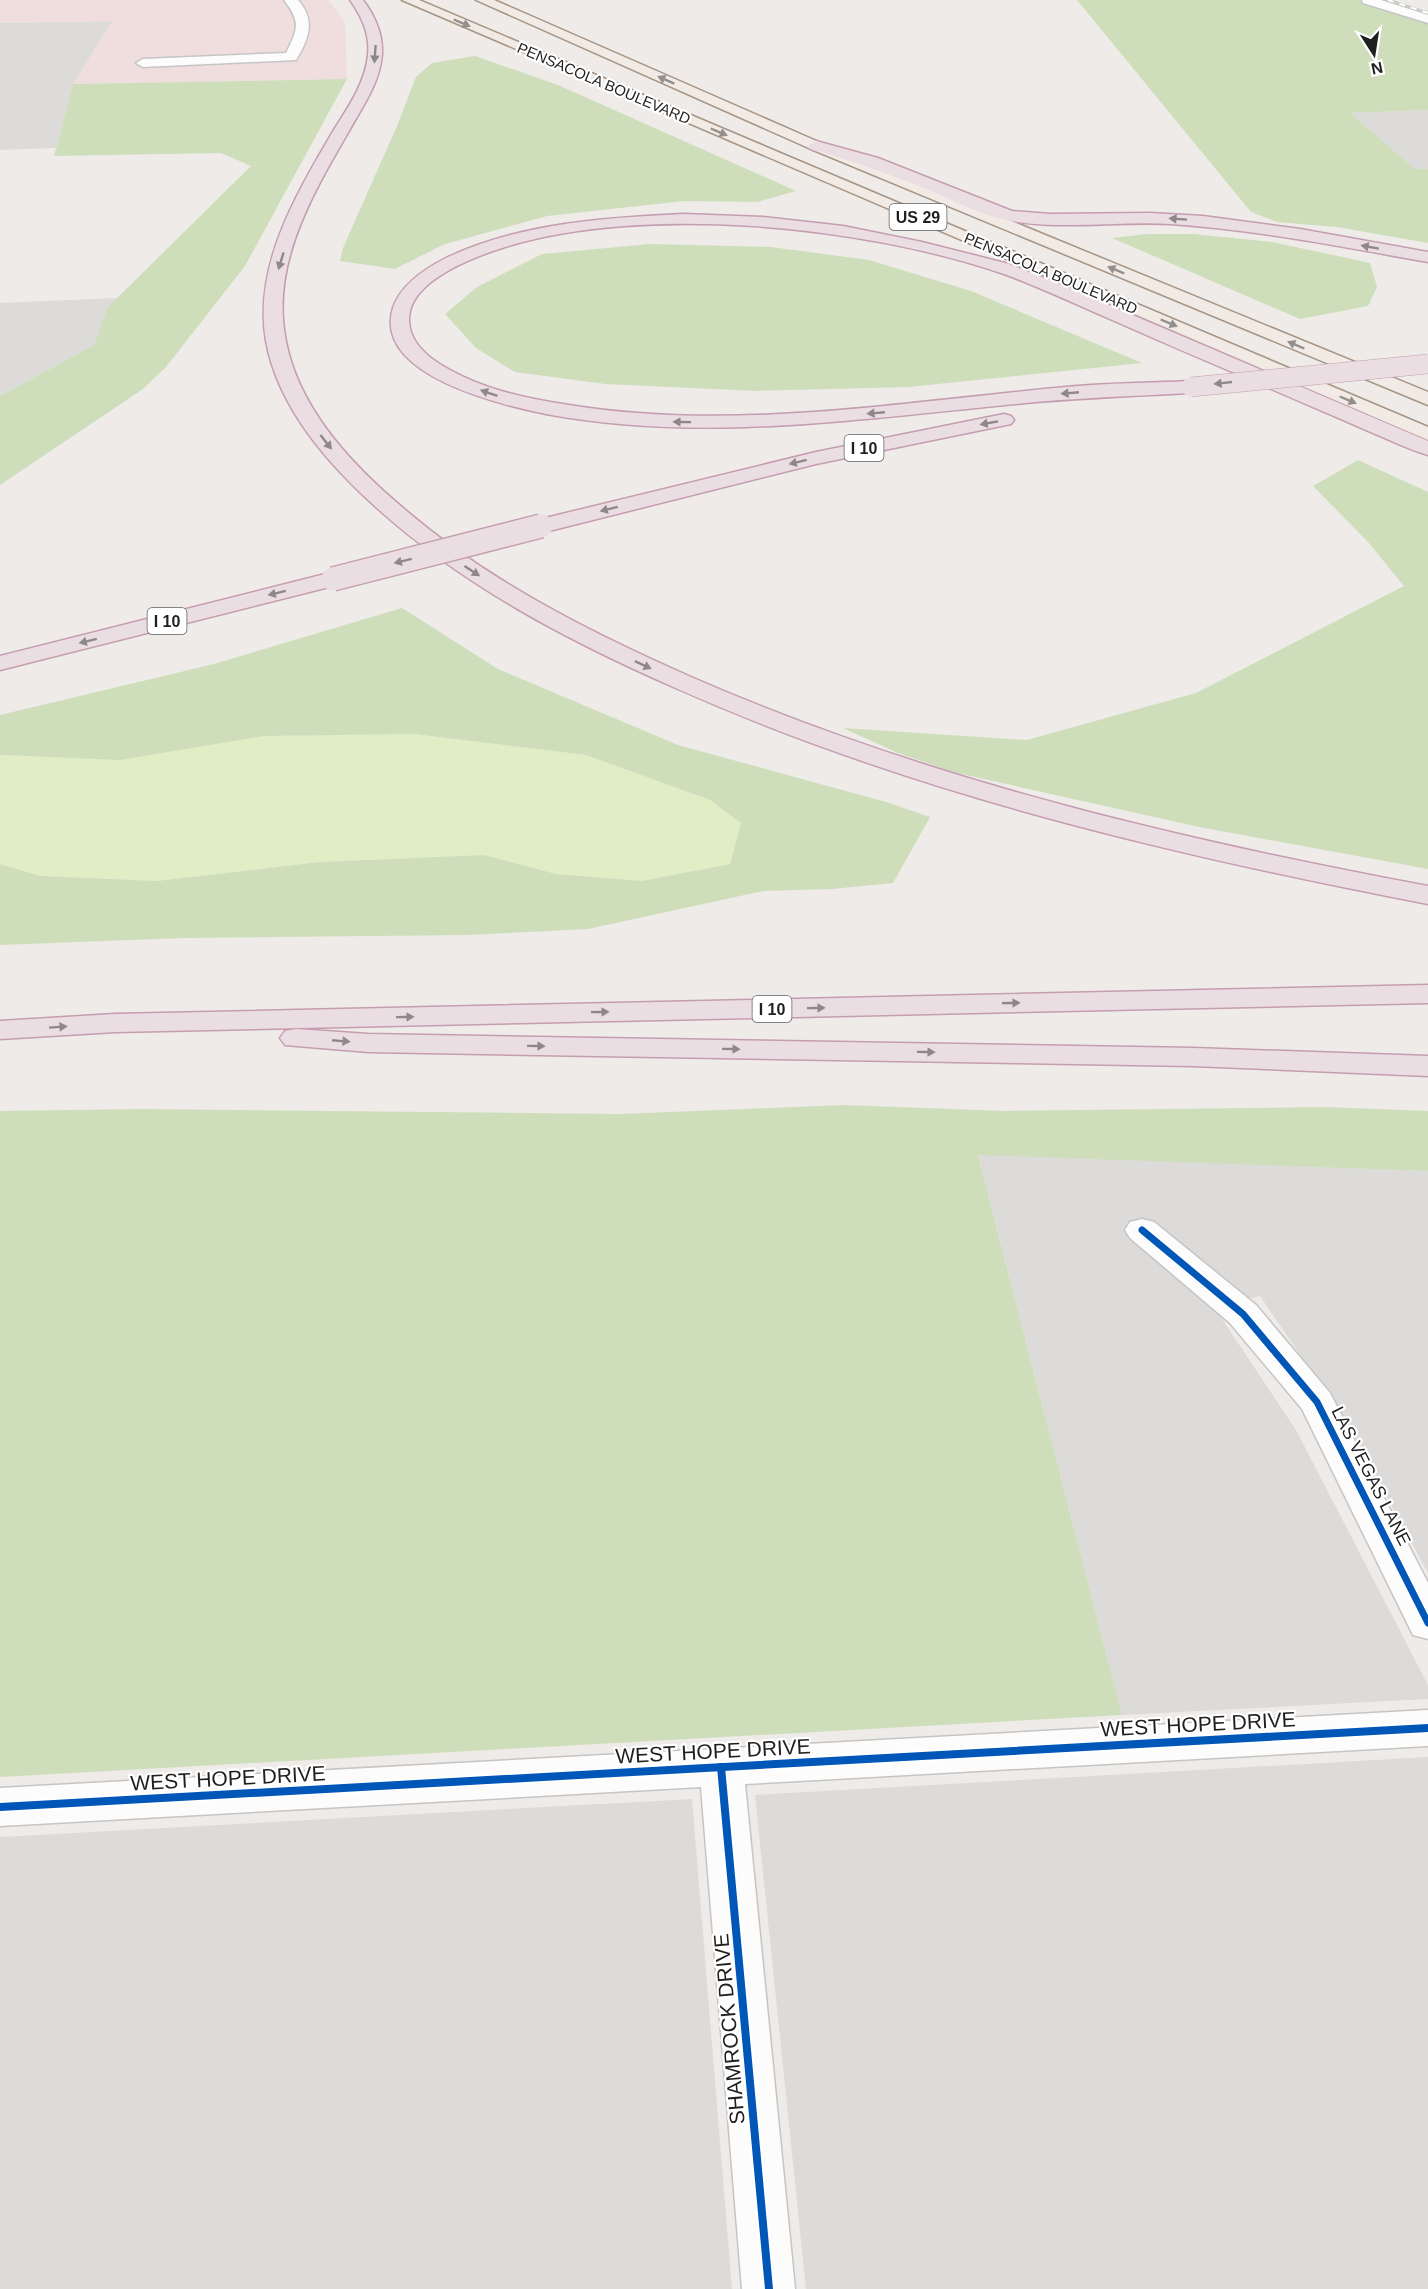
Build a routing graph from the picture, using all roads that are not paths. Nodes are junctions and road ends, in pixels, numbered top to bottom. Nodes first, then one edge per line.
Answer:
1 (291, 0) edge
2 (356, 0) edge
3 (408, 0) edge
4 (483, 0) edge
5 (1368, 0) edge
6 (1428, 20) edge
7 (143, 63) dead end
8 (816, 146) junction
9 (1428, 257) edge
10 (1428, 364) edge
11 (1191, 387) junction
12 (1428, 399) edge
13 (1428, 434) edge
14 (1428, 449) edge
15 (0, 663) edge
16 (1428, 895) edge
17 (1428, 994) edge
18 (115, 1023) junction
19 (0, 1030) edge
20 (1428, 1066) edge
21 (1142, 1230) dead end
22 (1428, 1623) edge
23 (1428, 1728) edge
24 (721, 1767) junction
25 (0, 1807) edge
26 (769, 2289) edge

1 - 7 street
2 -> 16 highway
3 -> 13 main road, PENSACOLA BOULEVARD / US 29
8 -> 4 main road, PENSACOLA BOULEVARD / US 29
5 - 6 street
9 -> 8 highway
12 -> 8 main road, PENSACOLA BOULEVARD / US 29
10 -> 11 highway, I 10, bridge
11 -> 14 highway
11 -> 15 highway, I 10, bridge
18 -> 17 highway, I 10
19 -> 18 highway, I 10
18 -> 20 highway
21 - 22 street, LAS VEGAS LANE
23 - 24 street, WEST HOPE DRIVE
24 - 25 street, WEST HOPE DRIVE
24 - 26 street, SHAMROCK DRIVE

